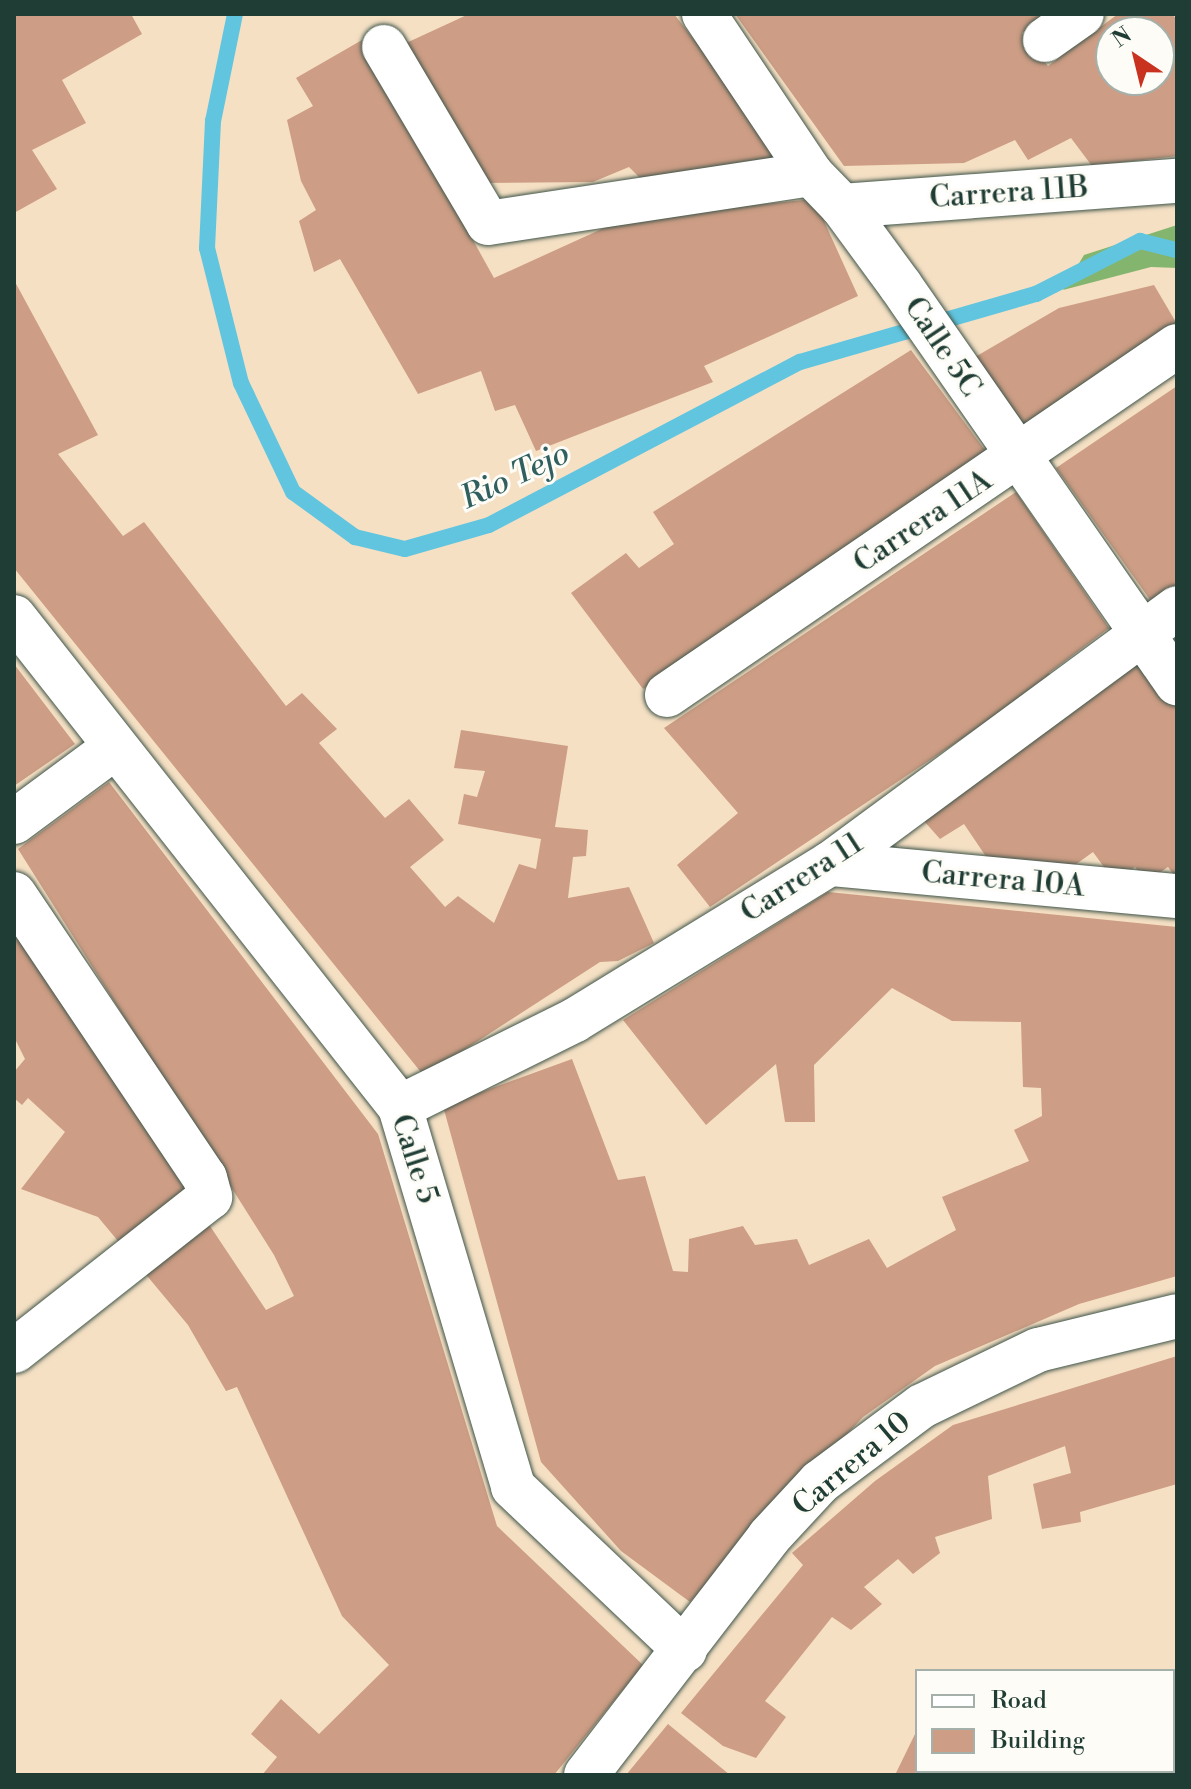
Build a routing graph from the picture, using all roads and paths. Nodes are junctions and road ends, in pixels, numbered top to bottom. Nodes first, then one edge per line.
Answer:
1 (704, 14) edge
2 (1082, 14) edge
3 (1045, 40) dead end
4 (384, 47) dead end
5 (811, 174) junction
6 (1177, 181) edge
7 (842, 206) junction
8 (1177, 346) edge
9 (1018, 458) junction
10 (14, 617) edge
11 (1160, 620) edge
12 (1177, 683) edge
13 (667, 695) dead end
14 (114, 748) junction
15 (14, 822) edge
16 (830, 864) junction
17 (14, 894) edge
18 (1177, 896) edge
19 (400, 1107) junction
20 (1177, 1316) edge
21 (14, 1351) edge
22 (685, 1650) junction
23 (586, 1775) edge

1 - 5 street, Calle 5C
2 - 3 street
4 - 5 street
5 - 7 street, Calle 5C
6 - 7 street, Carrera 11B
7 - 9 street, Calle 5C
8 - 9 street, Carrera 11A
9 - 11 street, Calle 5C
9 - 13 street, Carrera 11A
10 - 14 street, Calle 5
11 - 12 street, Calle 5C
11 - 16 street, Carrera 11
14 - 15 street
14 - 19 street, Calle 5
16 - 18 street, Carrera 10A
16 - 19 street, Carrera 11
17 - 21 street
19 - 22 street, Calle 5
20 - 22 street, Carrera 10
22 - 23 street, Carrera 10

